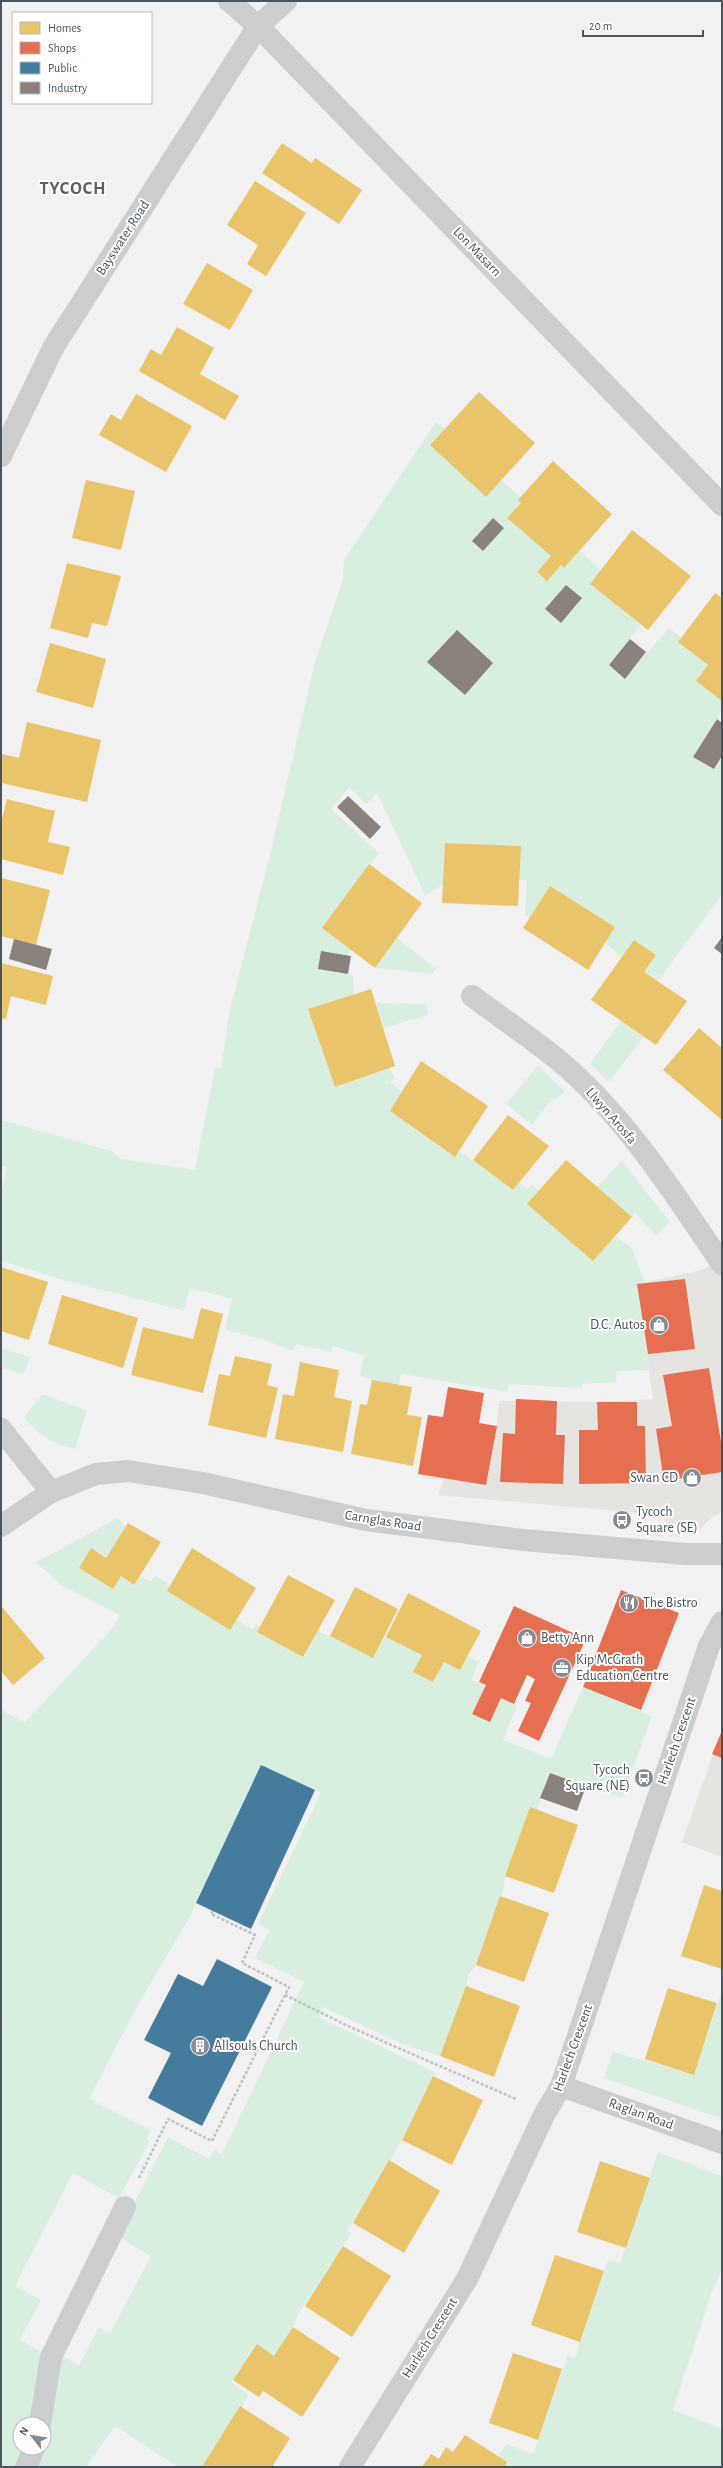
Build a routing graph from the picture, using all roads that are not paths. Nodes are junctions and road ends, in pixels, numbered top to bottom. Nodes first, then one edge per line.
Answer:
1 (229, 1) edge
2 (286, 1) edge
3 (258, 26) junction
4 (1, 456) edge
5 (722, 505) edge
6 (472, 996) dead end
7 (722, 1264) edge
8 (1, 1430) edge
9 (51, 1492) junction
10 (1, 1526) edge
11 (722, 1554) edge
12 (722, 1622) edge
13 (561, 2086) junction
14 (722, 2143) edge
15 (124, 2207) dead end
16 (41, 2416) edge
17 (31, 2456) edge
18 (26, 2467) edge
19 (350, 2467) edge

1 - 3 street, Lon Masarn
2 - 3 street, Bayswater Road
3 - 4 street, Bayswater Road
3 - 5 street, Lon Masarn
6 - 7 street, Llwyn Arosfa
8 - 9 street
9 - 10 street, Carnglas Road
9 - 11 street, Carnglas Road
12 - 13 street, Harlech Crescent
13 - 14 street, Raglan Road
13 - 19 street, Harlech Crescent
15 - 16 street
17 - 18 street

